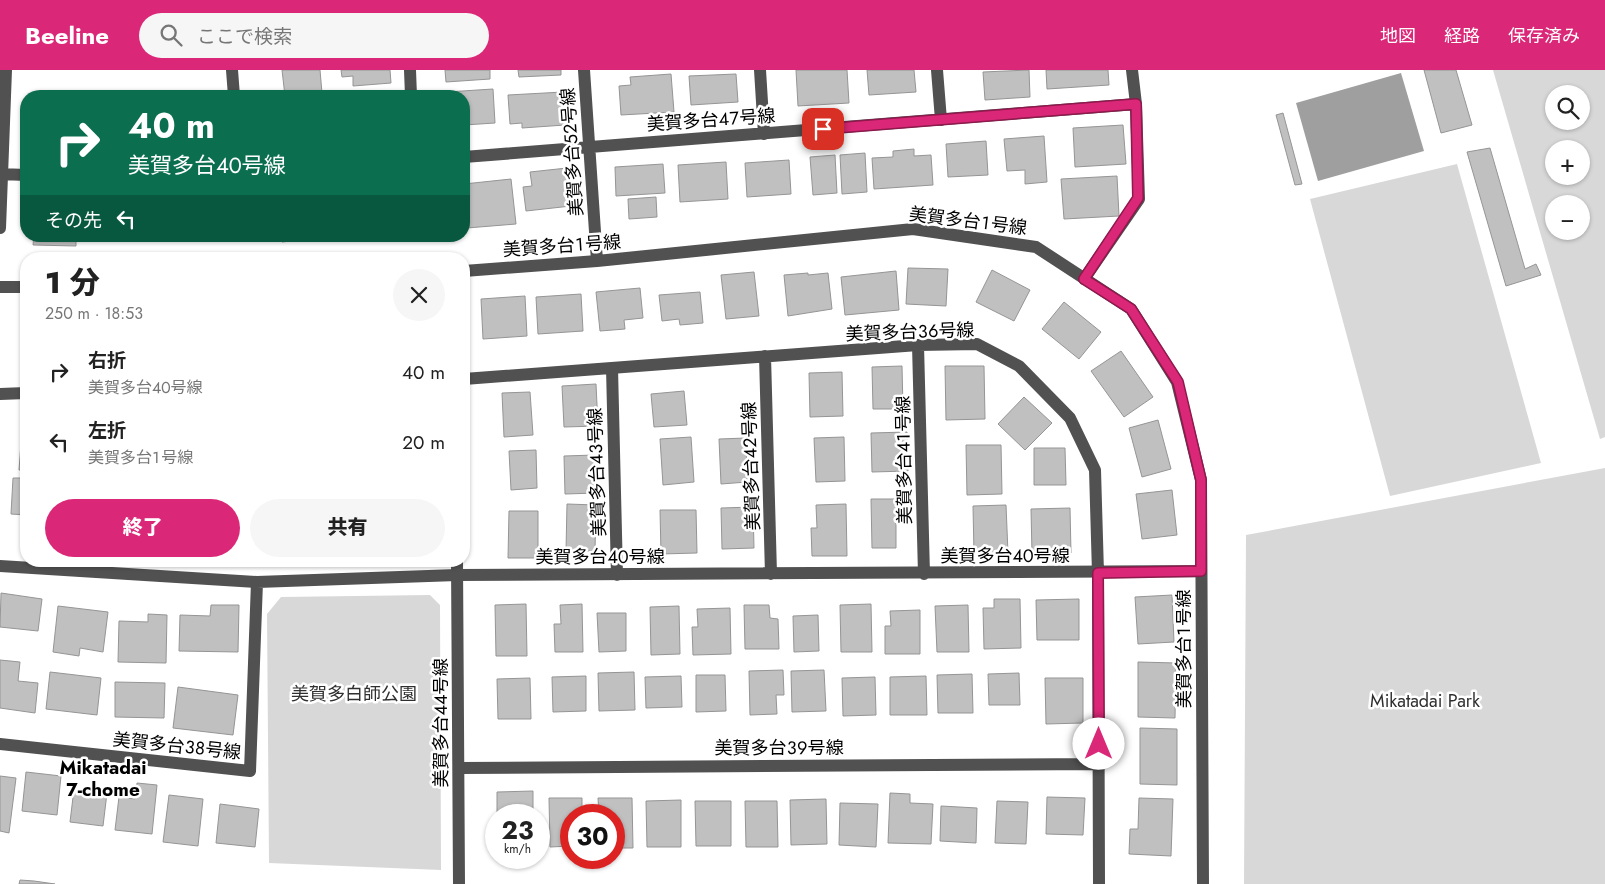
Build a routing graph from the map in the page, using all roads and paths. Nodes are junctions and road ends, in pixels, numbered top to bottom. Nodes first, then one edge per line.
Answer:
1 (6, 70) edge
2 (232, 70) edge
3 (410, 70) edge
4 (584, 70) edge
5 (760, 70) edge
6 (937, 70) edge
7 (1132, 70) edge
8 (234, 90) edge
9 (412, 90) edge
10 (1136, 104) junction
11 (941, 120) junction
12 (764, 134) junction
13 (589, 147) junction
14 (470, 157) edge
15 (1, 175) edge
16 (20, 175) edge
17 (0, 228) edge
18 (597, 261) junction
19 (470, 271) edge
20 (1084, 279) junction
21 (0, 287) edge
22 (20, 287) edge
23 (918, 345) junction
24 (765, 356) junction
25 (612, 368) junction
26 (470, 379) edge
27 (20, 393) edge
28 (0, 394) edge
29 (0, 566) edge
30 (457, 567) edge
31 (1201, 571) junction
32 (1098, 573) junction
33 (772, 574) junction
34 (924, 574) junction
35 (457, 575) junction
36 (618, 575) junction
37 (257, 582) junction
38 (0, 744) edge
39 (1099, 764) junction
40 (458, 768) junction
41 (459, 884) edge
42 (1099, 884) edge
43 (1203, 884) edge

1 - 15 street
2 - 8 street
3 - 9 street
4 - 13 street, 美賀多台５２号線
5 - 12 street
6 - 11 street
7 - 10 street
10 - 11 street, 美賀多台４７号線
10 - 20 street
11 - 12 street, 美賀多台４７号線
12 - 13 street, 美賀多台４７号線
13 - 14 street, 美賀多台４７号線
13 - 18 street, 美賀多台５２号線
15 - 16 street
15 - 17 street
18 - 19 street, 美賀多台１号線
18 - 20 street, 美賀多台１号線
20 - 31 street, 美賀多台１号線
21 - 22 street
23 - 24 street, 美賀多台３６号線
23 - 32 street, 美賀多台３６号線
23 - 34 street, 美賀多台４１号線
24 - 25 street, 美賀多台３６号線
24 - 33 street, 美賀多台４２号線
25 - 26 street, 美賀多台３６号線
25 - 36 street, 美賀多台４３号線
27 - 28 street
29 - 37 street, 美賀多台４０号線
30 - 35 street, 美賀多台４４号線
31 - 32 street, 美賀多台４０号線
31 - 43 street, 美賀多台１号線
32 - 34 street, 美賀多台４０号線
32 - 39 street, 美賀多台３６号線
33 - 34 street, 美賀多台４０号線
33 - 36 street, 美賀多台４０号線
35 - 36 street, 美賀多台４０号線
35 - 37 street, 美賀多台４０号線
35 - 40 street, 美賀多台４４号線
37 - 38 street, 美賀多台３８号線
39 - 40 street, 美賀多台３９号線
39 - 42 street, 美賀多台３６号線
40 - 41 street, 美賀多台４４号線

